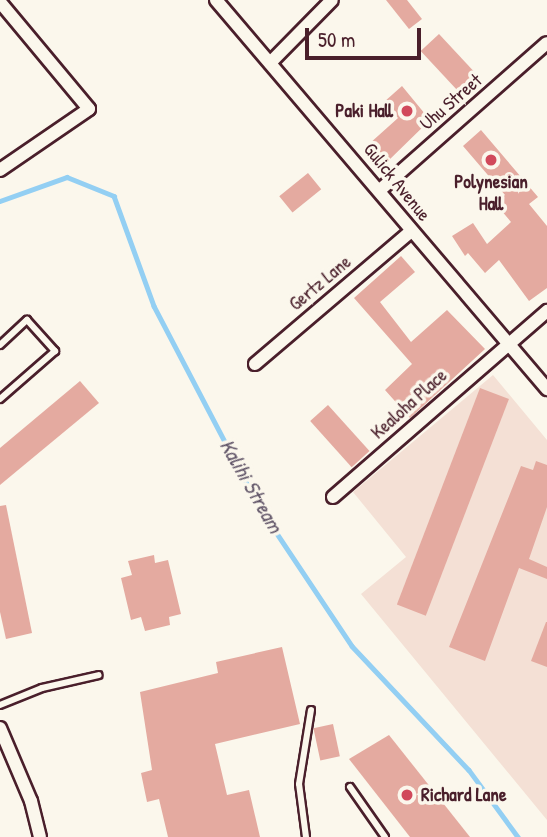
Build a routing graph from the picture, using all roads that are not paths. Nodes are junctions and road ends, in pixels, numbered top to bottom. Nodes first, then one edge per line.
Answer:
1 (216, 0) edge
2 (332, 0) edge
3 (0, 2) edge
4 (547, 43) edge
5 (270, 63) junction
6 (0, 170) edge
7 (380, 190) junction
8 (411, 231) junction
9 (547, 311) edge
10 (510, 340) junction
11 (0, 345) edge
12 (255, 364) dead end
13 (547, 389) edge
14 (0, 399) edge
15 (333, 497) dead end
16 (99, 675) dead end
17 (0, 705) edge
18 (311, 710) dead end
19 (0, 728) edge
20 (350, 787) dead end
21 (40, 837) edge
22 (306, 837) edge
23 (385, 837) edge

1 - 5 street, Gulick Avenue
2 - 5 street
3 - 6 street
4 - 7 street, Uhu Street
5 - 7 street, Gulick Avenue
7 - 8 street, Gulick Avenue
8 - 10 street, Gulick Avenue
8 - 12 street, Gertz Lane
9 - 10 street, Kealoha Place
10 - 13 street, Gulick Avenue
10 - 15 street, Kealoha Place
11 - 14 lane
16 - 17 lane
18 - 22 lane
19 - 21 street
20 - 23 lane

